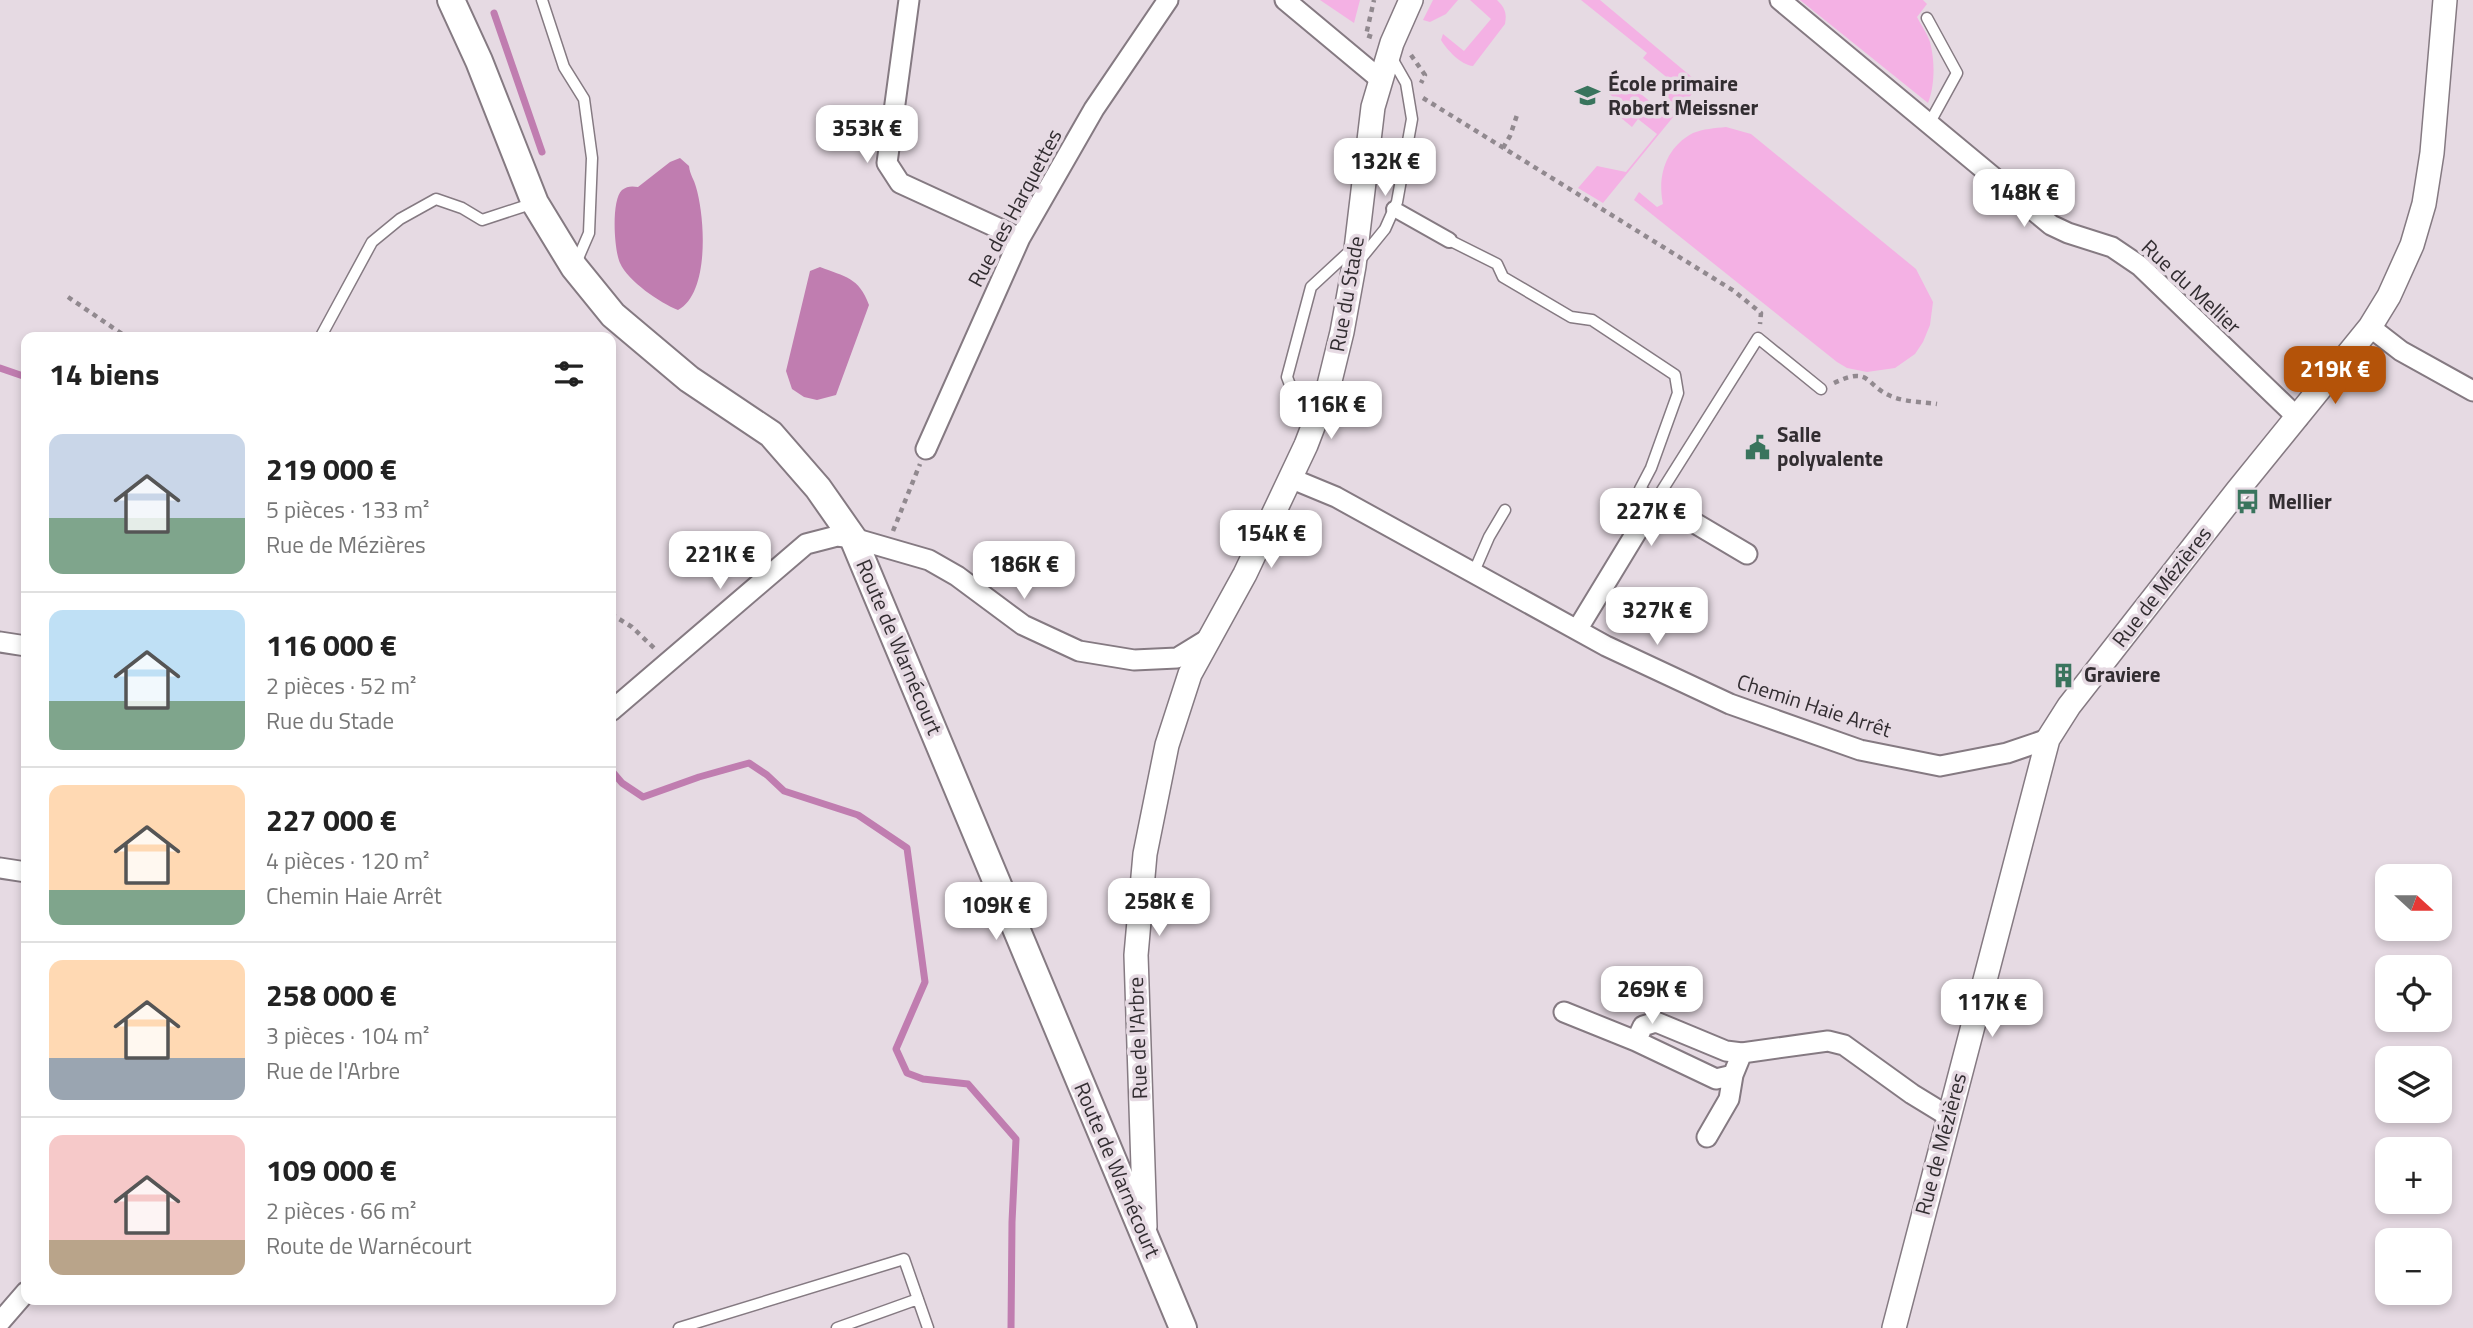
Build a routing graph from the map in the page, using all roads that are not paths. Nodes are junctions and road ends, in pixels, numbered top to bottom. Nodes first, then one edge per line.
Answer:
1 (451, 0) edge
2 (463, 0) edge
3 (542, 0) edge
4 (909, 0) edge
5 (1168, 0) edge
6 (1285, 0) edge
7 (1411, 0) edge
8 (1780, 0) edge
9 (2445, 0) edge
10 (1927, 18) dead end
11 (1390, 48) junction
12 (479, 61) junction
13 (1381, 80) junction
14 (1928, 124) junction
15 (535, 203) junction
16 (1394, 209) junction
17 (1020, 238) junction
18 (1449, 240) joint
19 (1356, 256) junction
20 (574, 267) junction
21 (2370, 327) junction
22 (323, 332) edge
23 (1821, 389) road end
24 (2473, 391) edge
25 (1316, 418) junction
26 (2298, 418) junction
27 (926, 449) road end
28 (1290, 478) junction
29 (1656, 500) junction
30 (1505, 510) dead end
31 (853, 538) junction
32 (1747, 554) dead end
33 (1473, 574) junction
34 (1577, 631) junction
35 (1208, 639) junction
36 (0, 642) edge
37 (21, 645) edge
38 (616, 707) edge
39 (2048, 739) junction
40 (0, 868) edge
41 (21, 871) edge
42 (1564, 1012) dead end
43 (1636, 1041) junction
44 (1742, 1052) junction
45 (1733, 1075) junction
46 (1948, 1116) junction
47 (1707, 1137) dead end
48 (1145, 1237) junction
49 (21, 1298) edge
50 (918, 1299) junction
51 (0, 1322) edge
52 (679, 1328) edge
53 (837, 1328) edge
54 (928, 1328) edge
55 (1183, 1328) edge
56 (1894, 1328) edge

1 - 12 main road, Route de Warnécourt
2 - 12 main road, Route de Warnécourt
3 - 20 lane
4 - 17 street
5 - 17 street, Rue des Harquettes
6 - 13 street
7 - 11 street, Rue du Stade
8 - 14 street, Rue du Mellier
9 - 21 street, Rue de Mézières
10 - 14 lane
11 - 13 street, Rue du Stade
11 - 16 lane
12 - 15 main road, Route de Warnécourt
13 - 19 street, Rue du Stade
14 - 26 street, Rue du Mellier
15 - 20 main road, Route de Warnécourt
15 - 22 lane
16 - 18 street
16 - 19 lane
17 - 27 street, Rue des Harquettes
18 - 29 lane
19 - 25 street, Rue du Stade
19 - 25 lane
20 - 31 main road, Route de Warnécourt
21 - 24 street
21 - 26 street, Rue de Mézières
23 - 29 lane
25 - 28 street, Rue du Stade
26 - 39 street, Rue de Mézières
28 - 33 street, Chemin Haie Arrêt
28 - 35 street, Rue du Stade
29 - 32 street
29 - 34 street
30 - 33 lane
31 - 35 street, Rue du Stade
31 - 38 street
31 - 48 main road, Route de Warnécourt
33 - 34 street, Chemin Haie Arrêt
34 - 39 street, Chemin Haie Arrêt
35 - 48 street, Rue de l'Arbre
36 - 37 street
39 - 46 street, Rue de Mézières
40 - 41 street
42 - 43 street
43 - 44 street
43 - 45 street
44 - 45 street
44 - 46 street
45 - 47 street
46 - 56 street, Rue de Mézières
48 - 55 main road, Route de Warnécourt
49 - 51 street
50 - 52 lane
50 - 53 lane
50 - 54 lane

